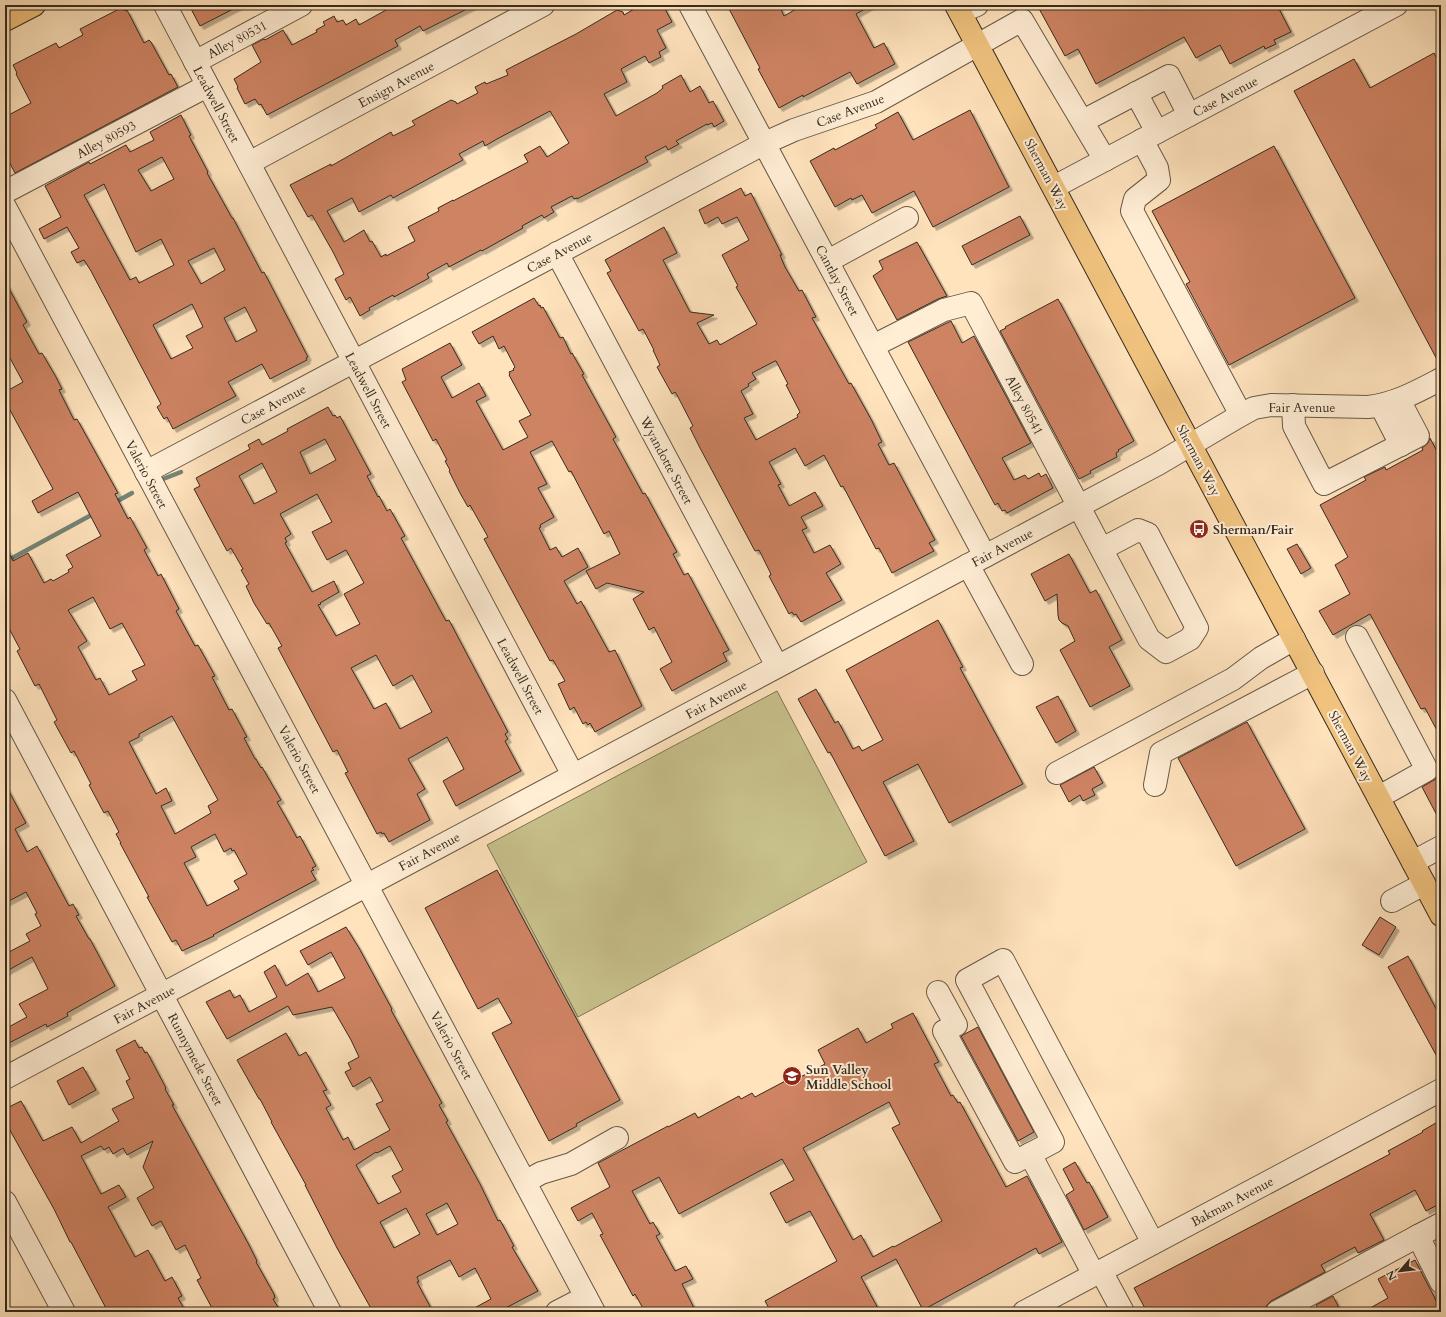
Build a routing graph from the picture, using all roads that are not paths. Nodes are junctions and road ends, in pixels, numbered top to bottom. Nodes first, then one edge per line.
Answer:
1 (34, 5) edge
2 (164, 5) edge
3 (301, 5) edge
4 (543, 5) edge
5 (690, 5) edge
6 (1396, 5) edge
7 (965, 8) edge
8 (5, 20) edge
9 (978, 46) junction
10 (195, 62) junction
11 (207, 86) junction
12 (1136, 93) junction
13 (1189, 115) junction
14 (1083, 121) junction
15 (1150, 136) junction
16 (765, 143) junction
17 (1105, 160) junction
18 (249, 163) junction
19 (1054, 187) junction
20 (5, 192) edge
21 (5, 207) edge
22 (907, 218) dead end
23 (558, 253) junction
24 (828, 261) junction
25 (873, 346) junction
26 (354, 362) junction
27 (1441, 379) edge
28 (1390, 403) junction
29 (1293, 405) junction
30 (1241, 415) junction
31 (1191, 444) junction
32 (146, 472) junction
33 (1079, 506) junction
34 (1102, 549) junction
35 (976, 560) junction
36 (1357, 637) dead end
37 (1294, 639) junction
38 (1022, 664) dead end
39 (777, 666) junction
40 (1313, 674) junction
41 (5, 700) edge
42 (1434, 766) edge
43 (1057, 773) dead end
44 (573, 775) junction
45 (1155, 785) dead end
46 (1379, 797) junction
47 (1441, 847) edge
48 (1413, 862) junction
49 (1424, 884) junction
50 (366, 885) junction
51 (1392, 901) dead end
52 (1441, 915) edge
53 (938, 992) dead end
54 (161, 994) junction
55 (5, 1078) edge
56 (1441, 1090) edge
57 (617, 1138) dead end
58 (1030, 1154) junction
59 (524, 1182) junction
60 (5, 1202) edge
61 (1441, 1224) edge
62 (1418, 1236) junction
63 (1153, 1243) junction
64 (1098, 1273) junction
65 (1441, 1282) edge
66 (590, 1305) edge
67 (64, 1312) edge
68 (330, 1312) edge
69 (557, 1312) edge
70 (1024, 1312) edge
71 (1122, 1312) edge
72 (1277, 1312) edge

1 - 8 main road
2 - 10 street, Leadwell Street
3 - 10 street, Alley 80531
4 - 18 street, Ensign Avenue
5 - 16 street, Cantlay Street
6 - 13 street, Case Avenue
7 - 9 main road, Sherman Way
9 - 14 street, Case Avenue
9 - 16 street, Case Avenue
9 - 19 main road, Sherman Way
10 - 11 street, Leadwell Street
11 - 18 street, Leadwell Street
11 - 20 street, Alley 80593
12 - 13 street
12 - 14 street
12 - 15 street
13 - 15 street, Case Avenue
14 - 17 street
15 - 17 street, Case Avenue
15 - 30 street
16 - 23 street, Case Avenue
16 - 24 street, Cantlay Street
17 - 19 street, Case Avenue
18 - 26 street, Leadwell Street
19 - 31 main road, Sherman Way
21 - 32 street, Valerio Street
22 - 24 street
23 - 26 street, Case Avenue
23 - 39 street, Wyandotte Street
24 - 25 street, Cantlay Street
25 - 33 street, Alley 80541
25 - 35 street, Cantlay Street
26 - 32 street, Case Avenue
26 - 44 street, Leadwell Street
27 - 28 street, Fair Avenue
28 - 29 street, Fair Avenue
28 - 29 street
29 - 30 street, Fair Avenue
30 - 31 street, Fair Avenue
31 - 33 street, Fair Avenue
31 - 37 main road, Sherman Way
32 - 50 street, Valerio Street
33 - 34 street, Alley 80541
33 - 35 street, Fair Avenue
34 - 34 street, Alley 80541
35 - 38 street, Cantlay Street
35 - 39 street, Fair Avenue
36 - 42 street
37 - 40 main road, Sherman Way
37 - 43 street
39 - 44 street, Fair Avenue
40 - 45 street
40 - 46 main road, Sherman Way
41 - 54 street, Runnymede Street
42 - 46 street
44 - 50 street, Fair Avenue
46 - 48 main road, Sherman Way
47 - 48 street
48 - 49 main road, Sherman Way
49 - 51 street
49 - 52 main road, Sherman Way
50 - 54 street, Fair Avenue
50 - 59 street, Valerio Street
53 - 58 street
54 - 55 street, Fair Avenue
54 - 68 street, Runnymede Street
56 - 63 street, Bakman Avenue
57 - 59 street
58 - 63 street
58 - 64 street
59 - 66 street, Valerio Street
60 - 67 street
61 - 62 street
62 - 65 street
62 - 72 street
63 - 64 street, Bakman Avenue
64 - 70 street, Bakman Avenue
64 - 71 street
66 - 69 street

